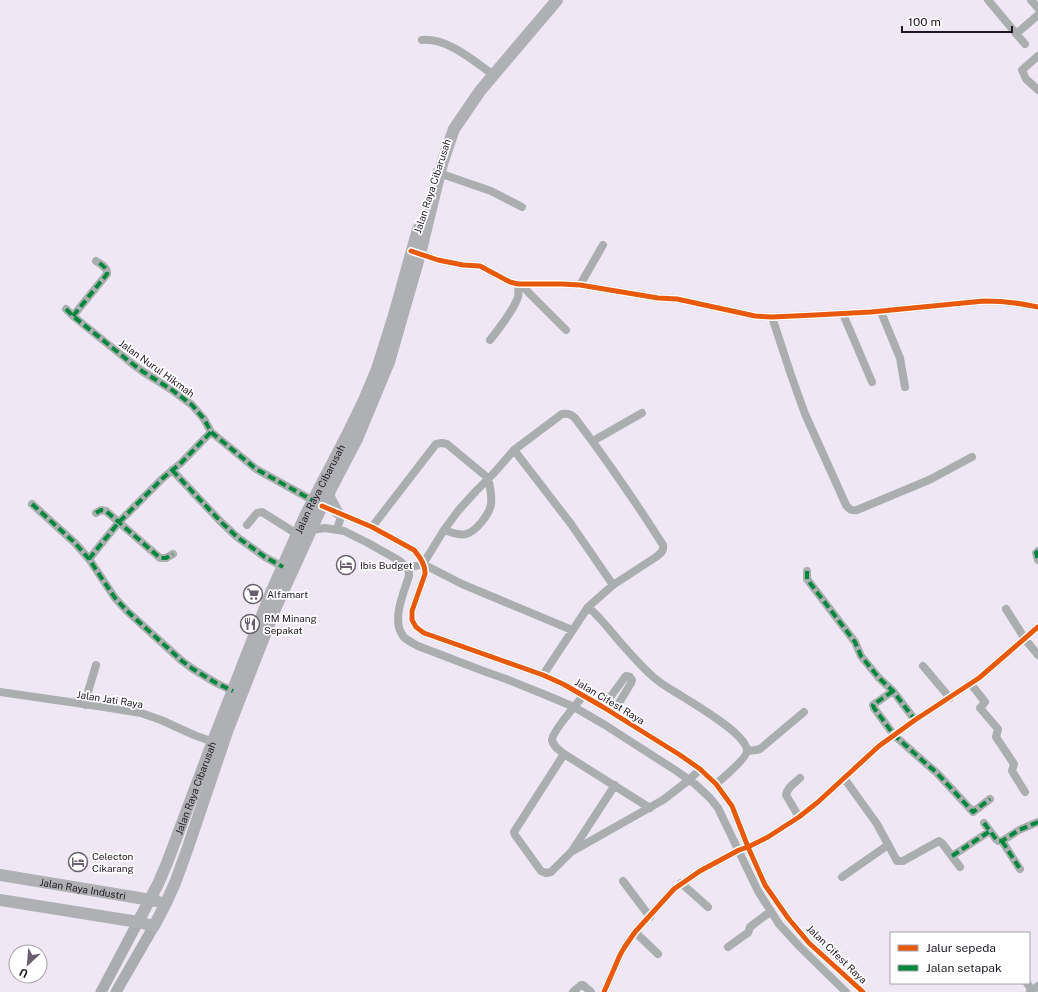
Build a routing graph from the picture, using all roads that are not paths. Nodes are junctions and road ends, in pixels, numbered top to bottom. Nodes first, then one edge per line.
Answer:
1 (553, 0) edge
2 (557, 0) edge
3 (988, 0) edge
4 (1031, 0) edge
5 (1038, 8) edge
6 (1038, 15) edge
7 (1016, 34) junction
8 (422, 40) dead end
9 (1025, 44) dead end
10 (1038, 56) edge
11 (491, 73) junction
12 (1038, 90) edge
13 (437, 172) junction
14 (522, 207) dead end
15 (603, 245) dead end
16 (416, 252) junction
17 (96, 261) dead end
18 (520, 284) junction
19 (580, 286) junction
20 (1038, 307) edge
21 (66, 309) dead end
22 (881, 312) junction
23 (843, 314) junction
24 (73, 316) junction
25 (772, 317) junction
26 (566, 330) dead end
27 (490, 340) dead end
28 (872, 382) dead end
29 (905, 387) dead end
30 (642, 413) dead end
31 (211, 432) junction
32 (593, 442) junction
33 (514, 450) junction
34 (972, 457) dead end
35 (172, 470) junction
36 (488, 478) junction
37 (328, 493) junction
38 (317, 503) junction
39 (32, 504) dead end
40 (96, 513) dead end
41 (340, 513) junction
42 (119, 522) junction
43 (247, 525) dead end
44 (372, 527) junction
45 (337, 529) junction
46 (311, 530) junction
47 (444, 530) junction
48 (297, 534) junction
49 (1038, 551) edge
50 (173, 554) dead end
51 (89, 559) junction
52 (1038, 560) edge
53 (423, 564) junction
54 (283, 567) junction
55 (406, 568) junction
56 (807, 571) dead end
57 (613, 585) junction
58 (588, 607) junction
59 (1006, 609) dead end
60 (1038, 627) edge
61 (572, 630) junction
62 (1025, 639) junction
63 (1038, 655) edge
64 (96, 666) dead end
65 (923, 666) dead end
66 (543, 675) junction
67 (972, 684) junction
68 (233, 691) junction
69 (893, 691) junction
70 (0, 692) edge
71 (584, 696) junction
72 (950, 698) junction
73 (86, 705) junction
74 (603, 706) junction
75 (574, 707) junction
76 (804, 712) dead end
77 (613, 713) junction
78 (915, 720) junction
79 (894, 736) junction
80 (218, 743) junction
81 (747, 751) junction
82 (564, 754) junction
83 (700, 769) junction
84 (800, 778) dead end
85 (844, 778) junction
86 (689, 780) junction
87 (716, 784) junction
88 (615, 785) junction
89 (1025, 792) dead end
90 (990, 799) dead end
91 (650, 808) junction
92 (799, 817) junction
93 (984, 823) dead end
94 (1037, 825) edge
95 (990, 831) junction
96 (1002, 841) junction
97 (888, 845) junction
98 (748, 847) junction
99 (739, 850) junction
100 (571, 852) junction
101 (952, 856) junction
102 (960, 867) dead end
103 (1020, 869) dead end
104 (0, 875) edge
105 (842, 877) dead end
106 (623, 881) dead end
107 (681, 883) junction
108 (0, 900) edge
109 (150, 900) junction
110 (166, 903) junction
111 (708, 907) dead end
112 (771, 911) junction
113 (650, 917) junction
114 (138, 922) junction
115 (154, 926) junction
116 (635, 932) junction
117 (728, 947) dead end
118 (658, 954) dead end
119 (101, 992) edge
120 (116, 992) edge
121 (573, 992) edge
122 (591, 992) edge
123 (604, 992) edge
124 (846, 992) edge
125 (863, 992) edge

1 - 11 main road, Jalan Raya Cibarusah
2 - 13 main road, Jalan Raya Cibarusah
3 - 7 street
4 - 5 street
6 - 7 street
7 - 9 street
8 - 11 street
10 - 12 street
11 - 13 main road, Jalan Raya Cibarusah
13 - 14 street
13 - 16 main road, Jalan Raya Cibarusah
15 - 19 street
16 - 18 street
16 - 37 main road, Jalan Raya Cibarusah
16 - 38 main road, Jalan Raya Cibarusah
17 - 24 street
18 - 19 street
18 - 26 street
18 - 27 street
19 - 25 street
20 - 22 street
21 - 24 street, Jalan Nurul Hikmah
22 - 23 street
22 - 29 street
23 - 25 street
23 - 28 street
24 - 31 street, Jalan Nurul Hikmah
25 - 34 street
30 - 32 street
31 - 35 street
31 - 38 street, Jalan Nurul Hikmah
32 - 33 street
32 - 57 street
33 - 36 street
33 - 57 street
35 - 42 street
35 - 54 street
36 - 44 street
36 - 47 street
36 - 47 street
37 - 38 main road, Jalan Raya Cibarusah
37 - 41 main road
38 - 41 street
38 - 46 main road, Jalan Raya Cibarusah
38 - 48 main road, Jalan Raya Cibarusah
39 - 51 street
40 - 42 street
41 - 44 street
41 - 45 street
42 - 50 street
42 - 51 street
43 - 48 street
44 - 53 street
45 - 46 street
45 - 55 street
46 - 80 main road, Jalan Raya Cibarusah
47 - 53 street
48 - 54 main road, Jalan Raya Cibarusah
49 - 52 street
51 - 68 street
53 - 55 street
53 - 61 street
53 - 66 street, Jalan Cifest Raya
54 - 68 main road, Jalan Raya Cibarusah
55 - 75 street, Jalan Cifest Raya
56 - 69 street
57 - 58 street
58 - 61 street
58 - 81 street
59 - 62 street
60 - 62 street
61 - 66 street
62 - 63 street
62 - 67 street
64 - 73 street
65 - 72 street
66 - 71 street, Jalan Cifest Raya
67 - 72 street
67 - 89 street
68 - 80 main road, Jalan Raya Cibarusah
69 - 78 street
69 - 79 street
70 - 73 street, Jalan Jati Raya
71 - 74 street, Jalan Cifest Raya
71 - 75 street
72 - 78 street
73 - 80 street, Jalan Jati Raya
74 - 77 street, Jalan Cifest Raya
74 - 77 street
75 - 82 street
75 - 86 street, Jalan Cifest Raya
76 - 81 street
77 - 83 street, Jalan Cifest Raya
78 - 79 street
79 - 85 street
79 - 90 street
80 - 109 main road, Jalan Raya Cibarusah
80 - 110 main road, Jalan Raya Cibarusah
81 - 87 street
82 - 88 street
82 - 100 street
83 - 86 street
83 - 87 street, Jalan Cifest Raya
84 - 92 street
85 - 92 street
85 - 97 street
86 - 91 street
86 - 99 street, Jalan Cifest Raya
87 - 98 street, Jalan Cifest Raya
88 - 91 street
88 - 100 street
91 - 100 street
92 - 98 street
93 - 95 street
94 - 96 street
95 - 96 street
95 - 101 street
96 - 103 street
97 - 101 street
97 - 105 street
98 - 99 street
98 - 125 street, Jalan Cifest Raya
99 - 107 street
99 - 112 street, Jalan Cifest Raya
101 - 102 street
104 - 109 main road, Jalan Raya Industri
106 - 113 street
107 - 111 street
107 - 113 street
108 - 114 main road
109 - 110 main road, Jalan Raya Industri
109 - 114 main road, Jalan Raya Cibarusah
110 - 115 main road, Jalan Raya Cibarusah
112 - 117 street
112 - 124 street, Jalan Cifest Raya
113 - 116 street
114 - 115 main road
114 - 119 street, Jalan Raya Cibarusah
115 - 120 street, Jalan Raya Cibarusah
116 - 118 street
116 - 123 street
121 - 122 street

